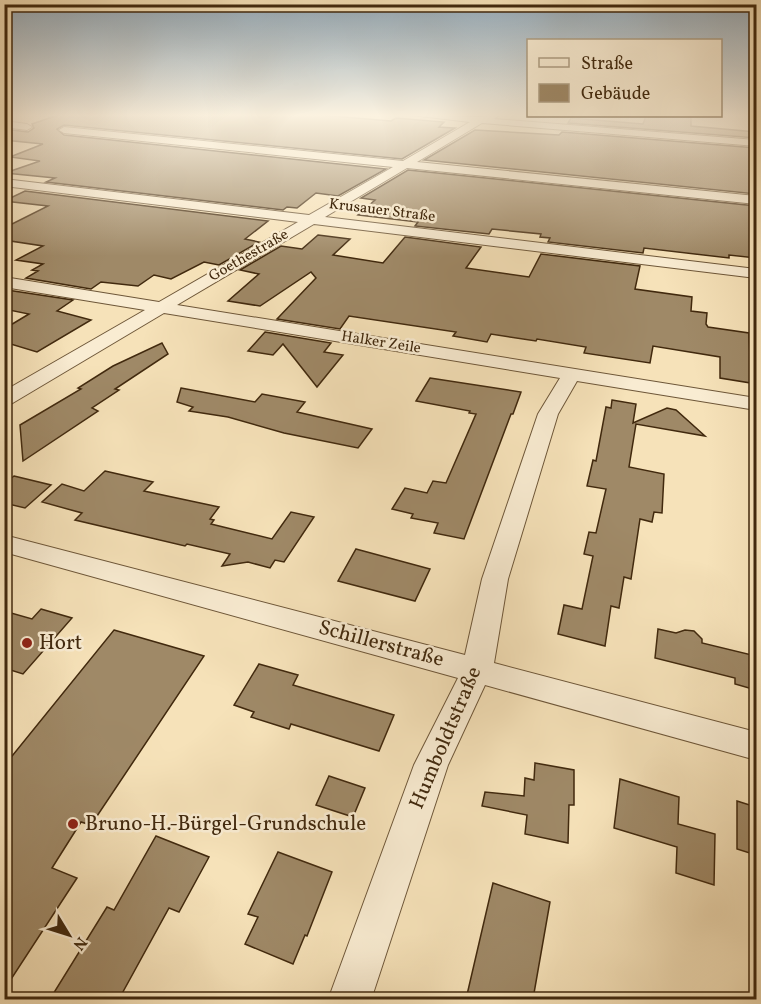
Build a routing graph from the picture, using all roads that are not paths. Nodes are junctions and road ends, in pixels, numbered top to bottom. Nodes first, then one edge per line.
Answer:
1 (375, 162) edge
2 (411, 162) edge
3 (406, 165) junction
4 (4, 182) edge
5 (756, 200) edge
6 (312, 219) junction
7 (756, 274) edge
8 (4, 282) edge
9 (162, 307) junction
10 (572, 375) junction
11 (4, 400) edge
12 (756, 404) edge
13 (4, 543) edge
14 (477, 670) junction
15 (756, 746) edge
16 (348, 999) edge

1 - 3 street
2 - 3 street, Goethestraße
3 - 5 street
3 - 6 street, Goethestraße
4 - 6 street, Krusauer Straße
6 - 7 street, Krusauer Straße
6 - 9 street, Goethestraße
8 - 9 street, Halker Zeile
9 - 10 street, Halker Zeile
9 - 11 street, Goethestraße
10 - 12 street, Halker Zeile
10 - 14 street, Humboldtstraße
13 - 14 street, Schillerstraße
14 - 15 street, Schillerstraße
14 - 16 street, Humboldtstraße

